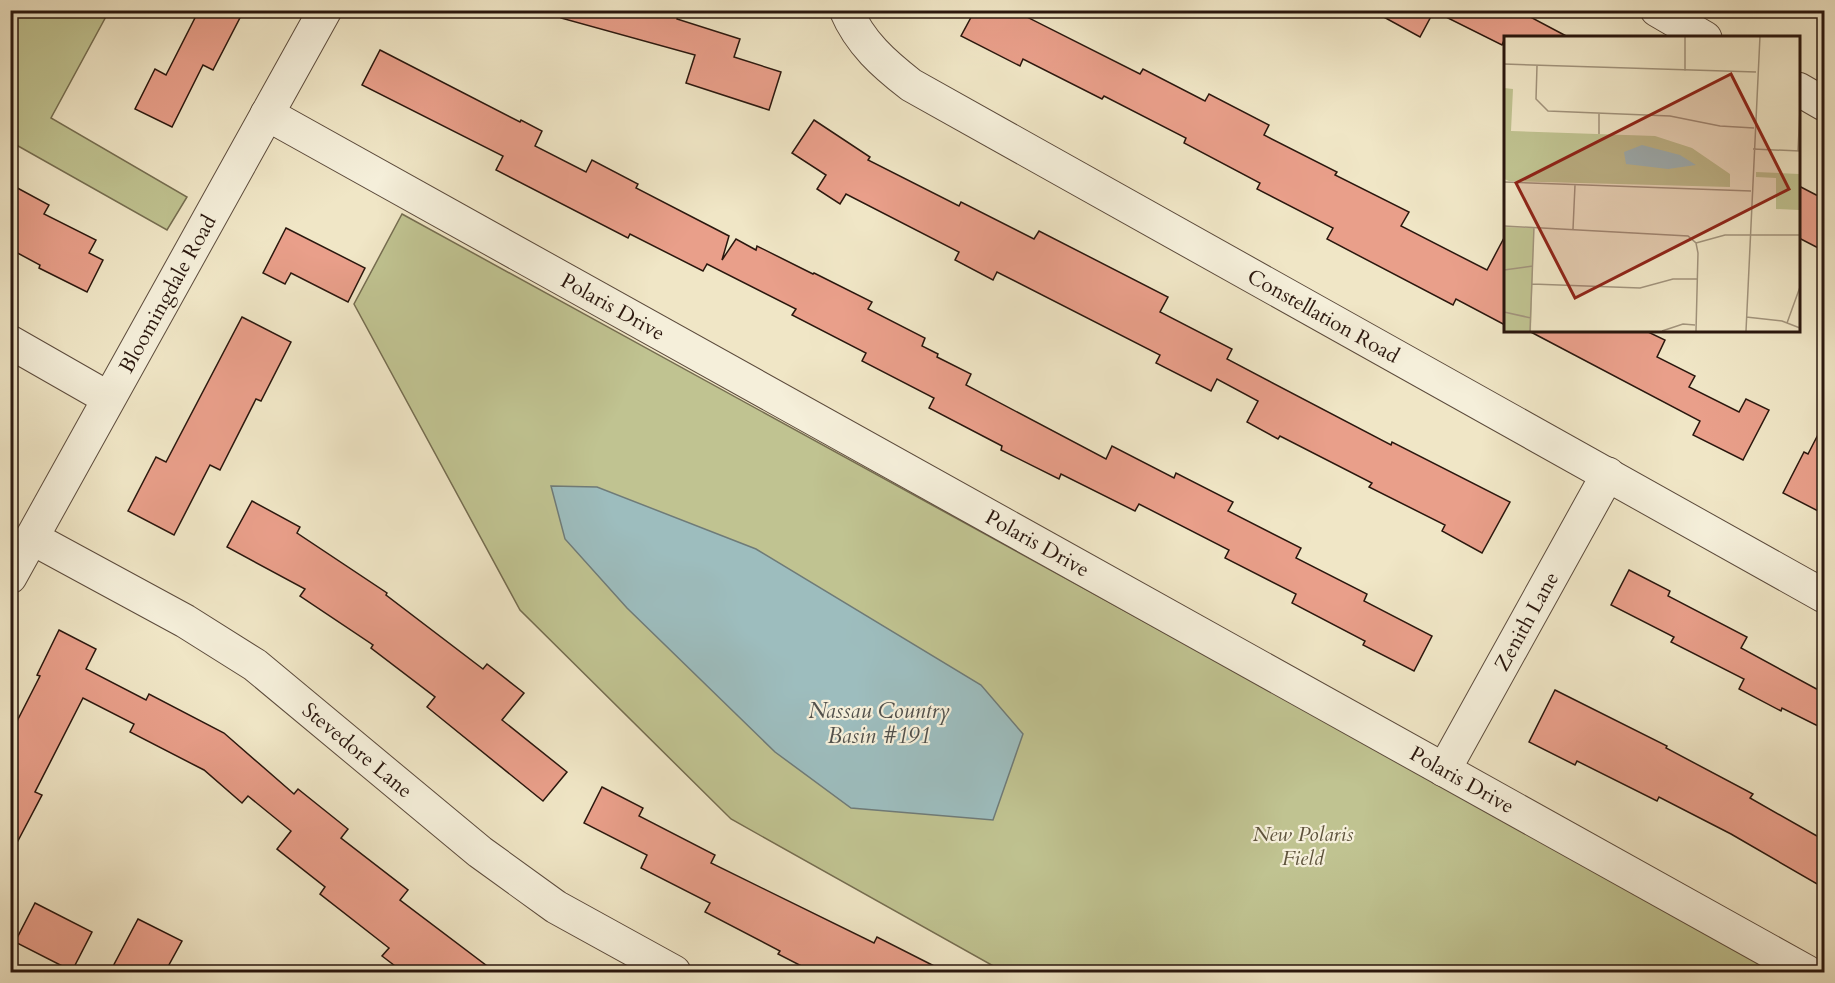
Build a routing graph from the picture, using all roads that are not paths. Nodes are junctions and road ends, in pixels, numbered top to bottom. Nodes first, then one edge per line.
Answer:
1 (325, 10) edge
2 (846, 10) edge
3 (1657, 10) edge
4 (1702, 36) edge
5 (1799, 90) edge
6 (1824, 104) edge
7 (267, 114) junction
8 (10, 342) edge
9 (108, 398) junction
10 (1608, 474) junction
11 (32, 538) junction
12 (10, 577) edge
13 (1824, 596) edge
14 (1444, 770) junction
15 (674, 972) edge
16 (1807, 972) edge

1 - 7 street, Bloomingdale Road
2 - 10 street, Constellation Road
3 - 4 street
5 - 6 street
7 - 9 street, Bloomingdale Road
7 - 14 street, Polaris Drive
8 - 9 street
9 - 11 street, Bloomingdale Road
10 - 13 street, Constellation Road
10 - 14 street, Zenith Lane
11 - 12 street, Bloomingdale Road
11 - 15 street, Stevedore Lane
14 - 16 street, Polaris Drive

